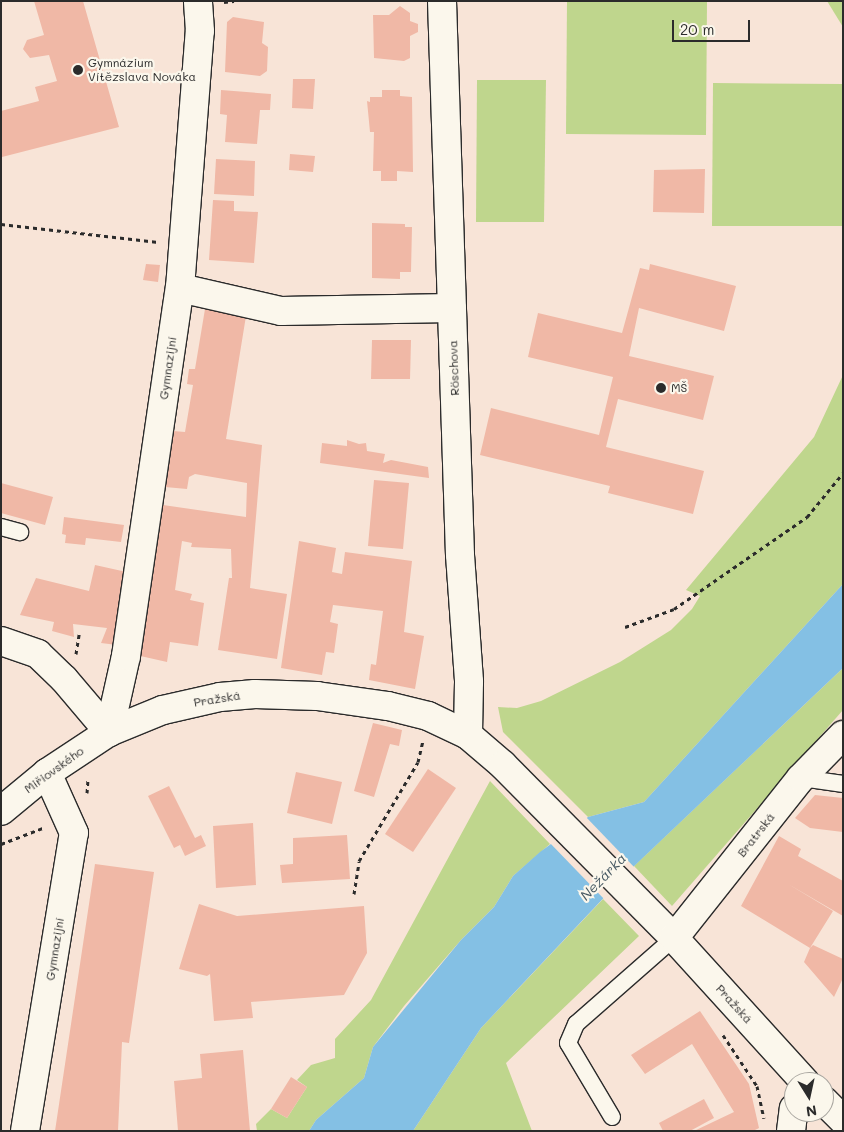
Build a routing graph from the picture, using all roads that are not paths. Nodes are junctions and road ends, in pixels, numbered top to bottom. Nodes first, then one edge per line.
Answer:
1 (198, 1) edge
2 (442, 1) edge
3 (180, 288) junction
4 (452, 308) junction
5 (1, 527) edge
6 (20, 532) dead end
7 (1, 641) edge
8 (109, 732) junction
9 (468, 735) junction
10 (843, 735) edge
11 (47, 773) junction
12 (801, 778) junction
13 (843, 784) edge
14 (1, 811) edge
15 (668, 932) junction
16 (795, 1072) edge
17 (834, 1111) edge
18 (612, 1117) dead end
19 (843, 1120) edge
20 (25, 1131) edge

1 - 3 street, Gymnazijní
2 - 4 street, Röschova
3 - 4 street
3 - 8 street, Gymnazijní
4 - 9 street, Röschova
5 - 6 lane
7 - 8 street
8 - 9 street, Pražská
8 - 11 street, Miřiovského
9 - 15 street, Pražská
10 - 12 street, Bratrská
11 - 14 street, Miřiovského
11 - 20 street, Gymnazijní
12 - 13 lane
12 - 15 street, Bratrská
15 - 16 street, Pražská
15 - 18 lane
17 - 19 street

